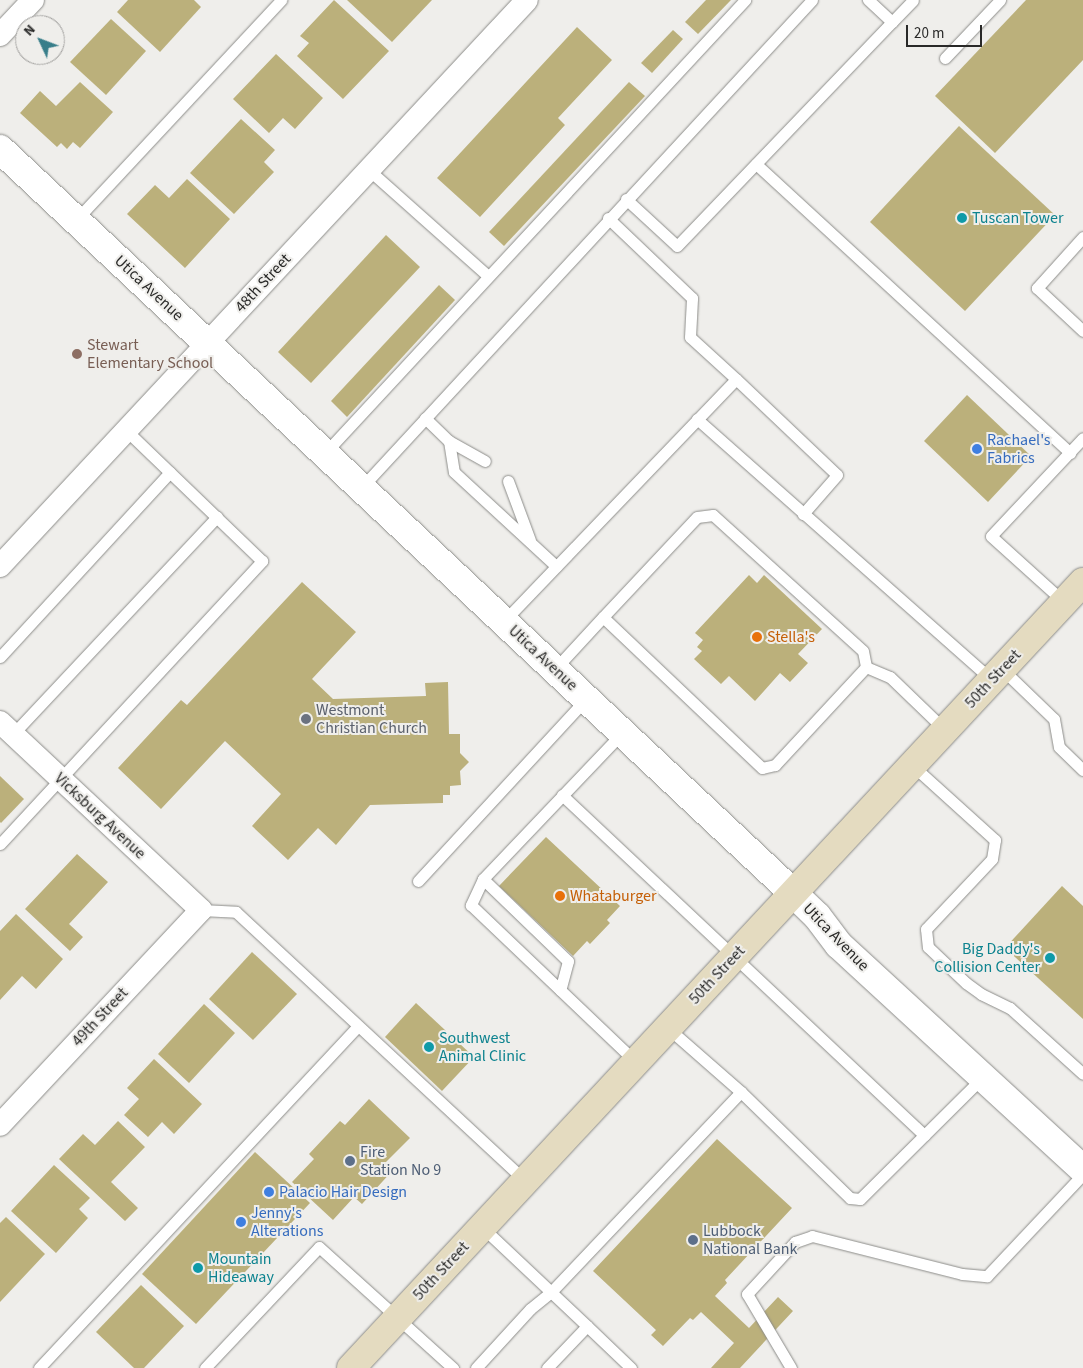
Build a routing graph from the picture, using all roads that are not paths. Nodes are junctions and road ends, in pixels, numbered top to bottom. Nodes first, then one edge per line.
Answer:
1 (33, 0) edge
2 (281, 0) edge
3 (527, 0) edge
4 (745, 0) edge
5 (812, 0) edge
6 (868, 0) edge
7 (913, 0) edge
8 (1000, 0) edge
9 (892, 22) junction
10 (0, 35) edge
11 (945, 58) dead end
12 (0, 149) edge
13 (756, 164) junction
14 (368, 170) junction
15 (626, 199) junction
16 (608, 218) junction
17 (76, 220) junction
18 (1083, 237) edge
19 (488, 276) junction
20 (1083, 331) edge
21 (208, 343) junction
22 (736, 379) junction
23 (425, 418) junction
24 (697, 419) junction
25 (126, 430) junction
26 (1083, 438) edge
27 (449, 441) junction
28 (324, 453) junction
29 (1070, 453) junction
30 (485, 461) dead end
31 (170, 472) junction
32 (508, 481) dead end
33 (362, 488) junction
34 (803, 514) junction
35 (217, 517) junction
36 (531, 543) junction
37 (0, 566) edge
38 (556, 566) junction
39 (1083, 582) edge
40 (1064, 602) junction
41 (603, 617) junction
42 (504, 621) junction
43 (0, 657) edge
44 (866, 666) junction
45 (555, 669) junction
46 (997, 674) junction
47 (587, 699) junction
48 (7, 728) edge
49 (945, 730) junction
50 (623, 733) junction
51 (912, 765) junction
52 (1083, 770) edge
53 (60, 779) junction
54 (562, 794) junction
55 (0, 844) edge
56 (483, 879) junction
57 (418, 881) dead end
58 (793, 893) junction
59 (200, 910) junction
60 (734, 956) junction
61 (560, 990) junction
62 (357, 1027) junction
63 (668, 1028) junction
64 (636, 1062) junction
65 (1083, 1074) edge
66 (983, 1077) junction
67 (741, 1092) junction
68 (0, 1124) edge
69 (924, 1136) junction
70 (1083, 1169) edge
71 (1083, 1174) edge
72 (525, 1182) junction
73 (482, 1227) junction
74 (551, 1292) junction
75 (397, 1318) junction
76 (587, 1326) junction
77 (354, 1367) edge
78 (39, 1368) edge
79 (205, 1368) edge
80 (453, 1368) edge
81 (476, 1368) edge
82 (547, 1368) edge
83 (631, 1368) edge
84 (791, 1368) edge

1 - 10 street
2 - 17 lane
3 - 14 street, 48th Street
4 - 19 lane
5 - 15 lane
6 - 9 lane
7 - 9 lane
8 - 11 lane
9 - 13 lane
12 - 17 street, Utica Avenue
13 - 15 lane
13 - 29 lane
14 - 19 lane
14 - 21 street, 48th Street
15 - 16 lane
16 - 22 lane
16 - 23 lane
17 - 21 street, Utica Avenue
18 - 20 lane
19 - 28 lane
21 - 25 street, 48th Street
21 - 28 street, Utica Avenue
22 - 24 lane
22 - 34 lane
23 - 27 lane
23 - 33 lane
24 - 34 lane
24 - 38 lane
25 - 31 lane
25 - 37 street, 48th Street
26 - 29 lane
27 - 30 lane
27 - 36 lane
28 - 33 street, Utica Avenue
29 - 40 lane
31 - 35 lane
31 - 43 lane
32 - 36 lane
33 - 42 street, Utica Avenue
34 - 46 lane
35 - 48 lane
35 - 53 lane
36 - 38 lane
38 - 42 lane
39 - 40 main road, 50th Street
40 - 46 main road, 50th Street
41 - 44 lane
41 - 44 lane
41 - 45 lane
42 - 45 street, Utica Avenue
44 - 49 lane
45 - 47 street, Utica Avenue
46 - 49 main road, 50th Street
46 - 52 lane
47 - 50 street, Utica Avenue
47 - 57 lane
48 - 53 street, Vicksburg Avenue
49 - 51 main road, 50th Street
50 - 54 lane
50 - 58 street, Utica Avenue
51 - 58 main road, 50th Street
51 - 65 lane
53 - 55 lane
53 - 59 street, Vicksburg Avenue
54 - 56 lane
54 - 60 lane
56 - 61 lane
56 - 61 lane
58 - 60 main road, 50th Street
58 - 66 street, Utica Avenue
59 - 62 lane
59 - 68 street, 49th Street
60 - 63 main road, 50th Street
60 - 69 lane
61 - 64 lane
62 - 72 lane
62 - 78 lane
63 - 64 main road, 50th Street
63 - 67 lane
64 - 72 main road, 50th Street
66 - 69 lane
66 - 70 street, Utica Avenue
67 - 69 lane
67 - 74 lane
71 - 84 lane
72 - 73 main road, 50th Street
73 - 74 lane
73 - 75 main road, 50th Street
74 - 76 lane
74 - 81 lane
75 - 77 main road, 50th Street
75 - 79 lane
75 - 80 lane
76 - 82 lane
76 - 83 lane

